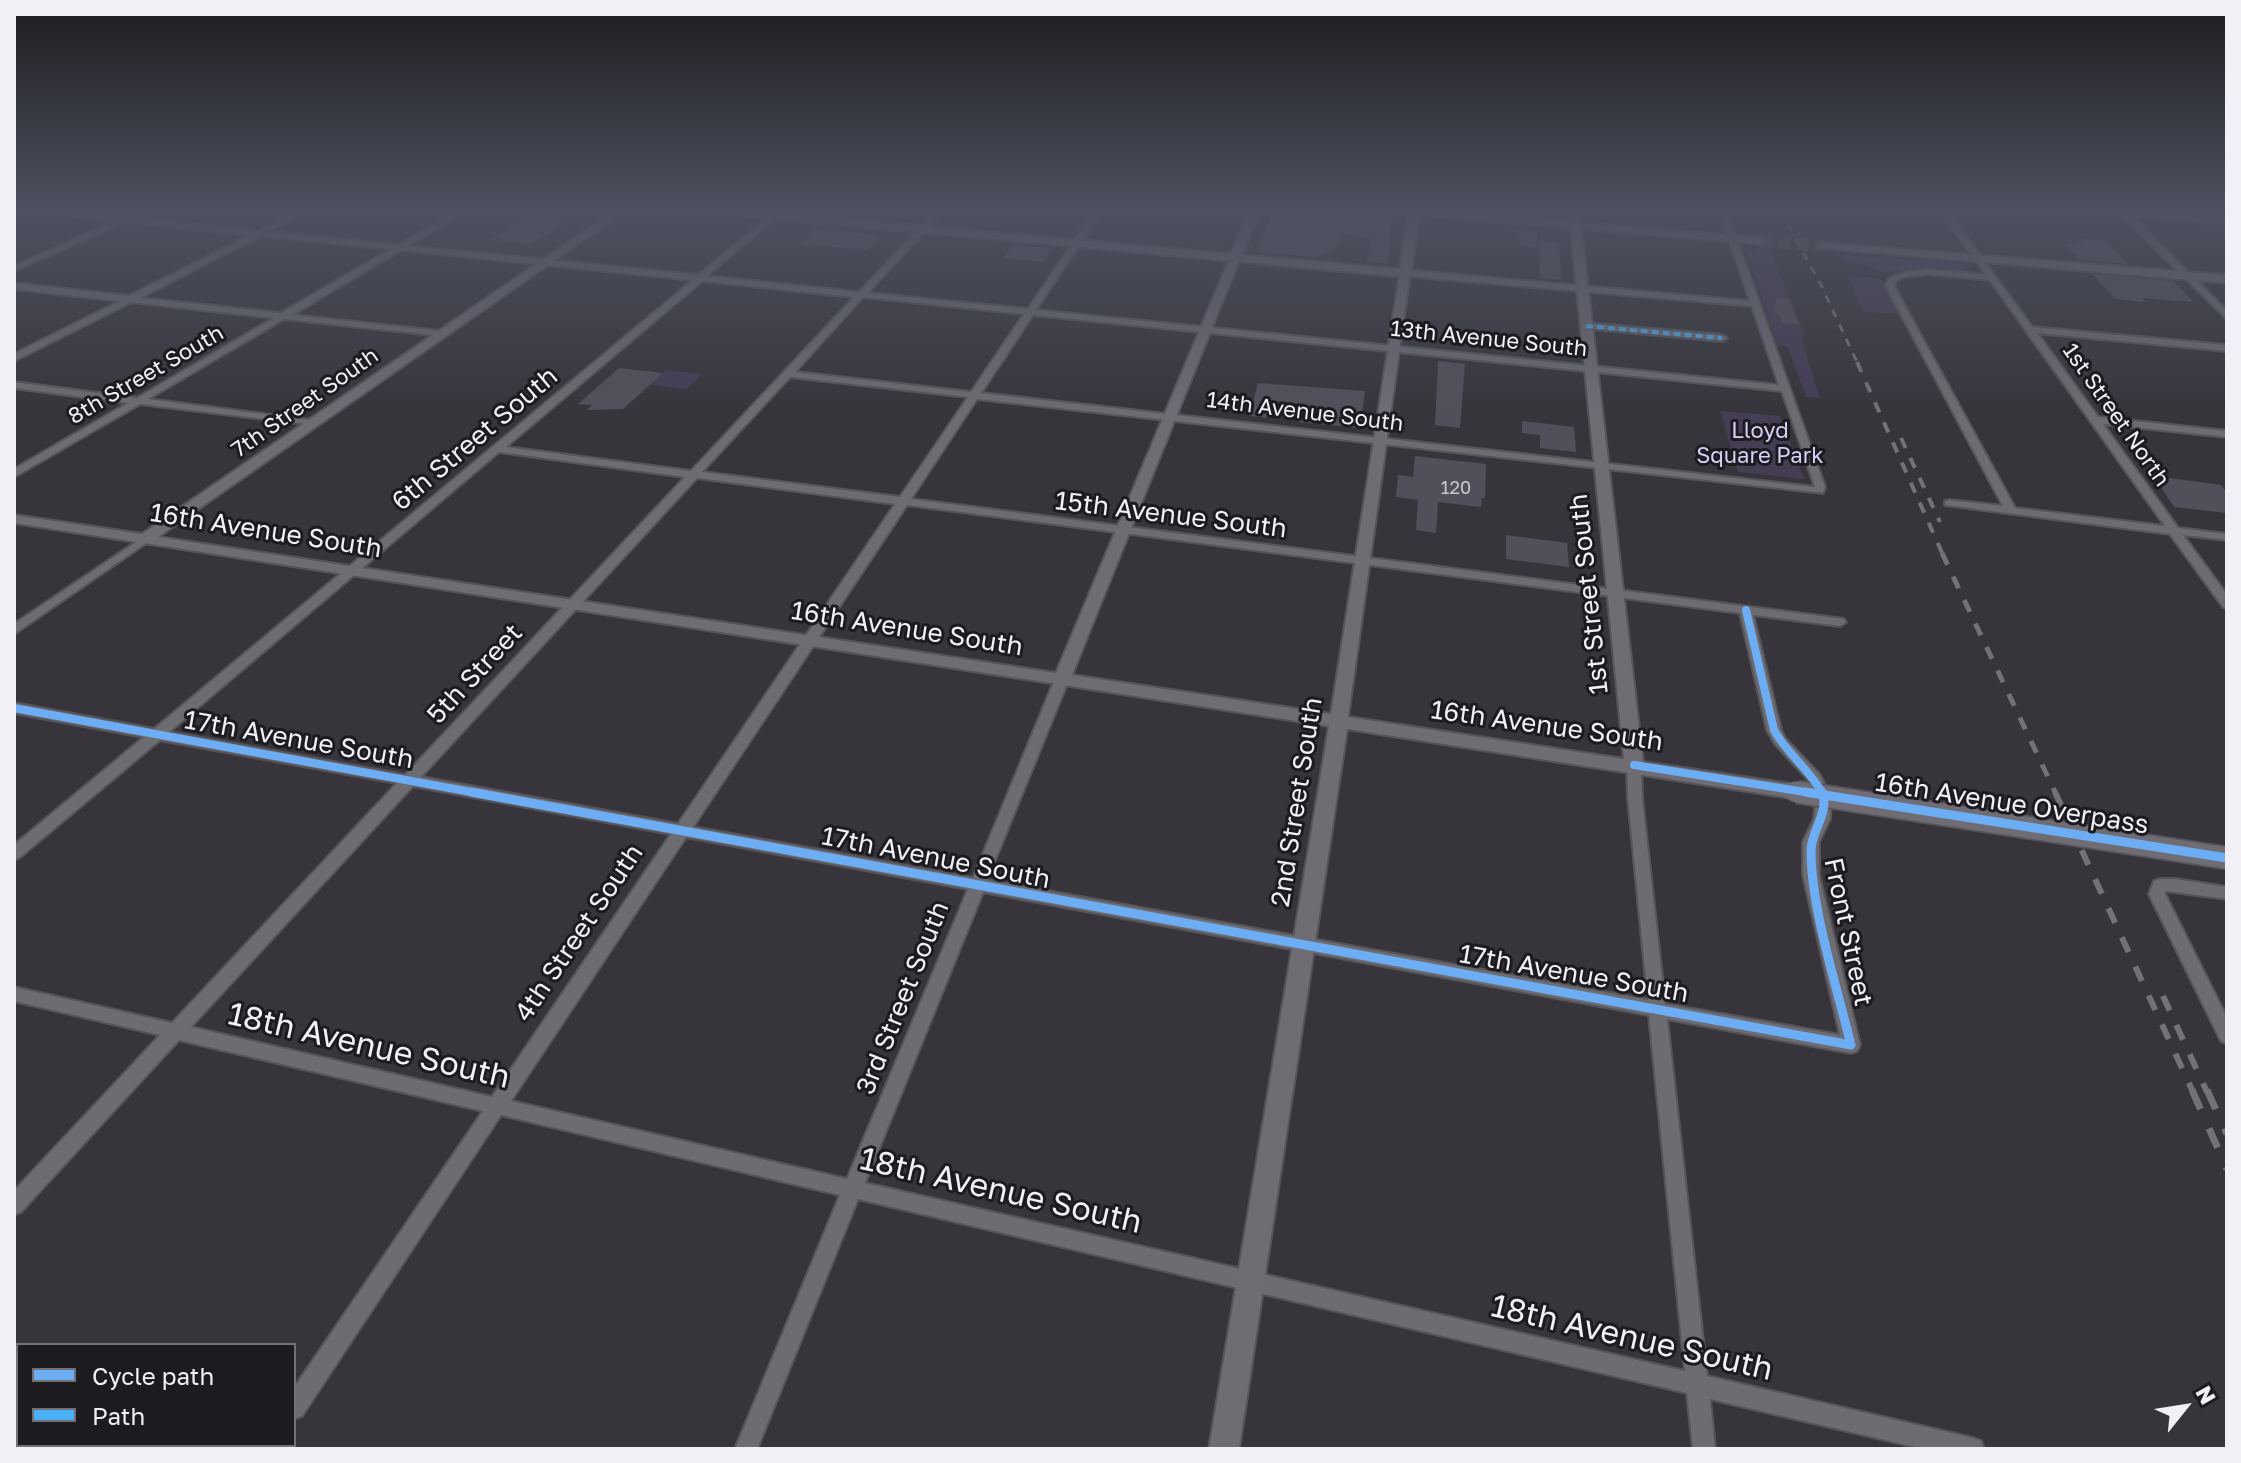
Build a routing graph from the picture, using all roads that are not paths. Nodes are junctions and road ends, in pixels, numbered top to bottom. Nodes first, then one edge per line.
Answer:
1 (169, 279) edge
2 (345, 279) edge
3 (519, 279) edge
4 (697, 279) edge
5 (723, 279) edge
6 (874, 279) edge
7 (1051, 279) edge
8 (1226, 279) edge
9 (1404, 279) edge
10 (1474, 279) edge
11 (1581, 279) edge
12 (1747, 279) edge
13 (1894, 279) edge
14 (1994, 279) edge
15 (2190, 279) edge
16 (14, 286) edge
17 (1582, 289) junction
18 (861, 293) junction
19 (130, 299) junction
20 (1756, 304) junction
21 (1030, 311) junction
22 (282, 316) junction
23 (2227, 316) edge
24 (1586, 326) junction
25 (1206, 328) junction
26 (2031, 330) junction
27 (440, 334) junction
28 (1722, 338) dead end
29 (1394, 347) junction
30 (2227, 348) edge
31 (14, 358) edge
32 (1591, 368) junction
33 (787, 374) junction
34 (14, 385) edge
35 (1786, 389) junction
36 (973, 395) junction
37 (137, 401) junction
38 (1170, 416) junction
39 (2094, 420) junction
40 (310, 423) junction
41 (2227, 434) edge
42 (1380, 441) junction
43 (497, 449) junction
44 (1602, 466) junction
45 (14, 474) edge
46 (694, 474) junction
47 (903, 501) junction
48 (1949, 503) dead end
49 (2011, 510) junction
50 (14, 519) edge
51 (2173, 530) junction
52 (1123, 531) junction
53 (2227, 537) edge
54 (145, 539) junction
55 (1362, 561) junction
56 (351, 571) junction
57 (1616, 593) junction
58 (2227, 604) edge
59 (572, 605) junction
60 (1746, 610) junction
61 (1840, 622) dead end
62 (14, 630) edge
63 (809, 640) junction
64 (1062, 679) junction
65 (14, 708) edge
66 (1339, 721) junction
67 (156, 735) junction
68 (1634, 765) junction
69 (408, 781) junction
70 (1791, 791) joint
71 (682, 830) junction
72 (14, 854) edge
73 (2227, 858) edge
74 (978, 886) junction
75 (2227, 893) edge
76 (1302, 946) junction
77 (14, 994) edge
78 (1659, 1009) junction
79 (175, 1032) junction
80 (2227, 1036) edge
81 (1851, 1045) joint
82 (497, 1106) junction
83 (853, 1187) junction
84 (14, 1205) edge
85 (1250, 1279) junction
86 (1697, 1384) junction
87 (296, 1405) edge
88 (746, 1449) edge
89 (1224, 1449) edge
90 (1704, 1449) edge
91 (1973, 1449) edge

1 - 19 street
2 - 22 street, 8th Street South
3 - 27 street, 7th Street South
4 - 43 street, 6th Street South
5 - 18 street, 13th Avenue South
6 - 18 street, 5th Street
7 - 21 street, 4th Street South
8 - 25 street, 3rd Street South
9 - 29 street, 2nd Street South
10 - 17 street
11 - 17 street, 1st Street South
12 - 20 street, bridge
13 - 49 street
14 - 26 street, 1st Street North
15 - 23 street
16 - 19 street
17 - 20 street
17 - 24 street, 1st Street South
18 - 21 street, 13th Avenue South
18 - 33 street, 5th Street
19 - 22 street
19 - 31 street
20 - 35 street
21 - 25 street, 13th Avenue South
21 - 36 street, 4th Street South
22 - 27 street
22 - 37 street, 8th Street South
24 - 28 street
24 - 32 street, 1st Street South
25 - 29 street, 13th Avenue South
25 - 38 street, 3rd Street South
26 - 30 street
26 - 39 street, 1st Street North
27 - 40 street, 7th Street South
29 - 32 street, 13th Avenue South
29 - 42 street, 2nd Street South
32 - 35 street, 13th Avenue South
32 - 44 street, 1st Street South
33 - 36 street, 14th Avenue South
33 - 46 street, 5th Street
34 - 37 street
35 - 44 street, 14th Avenue South
36 - 38 street, 14th Avenue South
36 - 47 street, 4th Street South
37 - 40 street
37 - 45 street, 8th Street South
38 - 42 street, 14th Avenue South
38 - 52 street, 3rd Street South
39 - 41 street
39 - 51 street, 1st Street North
40 - 54 street, 7th Street South
42 - 44 street, 14th Avenue South
42 - 55 street, 2nd Street South
43 - 46 street, 15th Avenue South
43 - 56 street, 6th Street South
44 - 57 street, 1st Street South
46 - 47 street, 15th Avenue South
46 - 59 street, 5th Street
47 - 52 street, 15th Avenue South
47 - 63 street, 4th Street South
48 - 49 street
49 - 51 street
50 - 54 street, 16th Avenue South
51 - 53 street
51 - 58 street, 1st Street North
52 - 55 street, 15th Avenue South
52 - 64 street, 3rd Street South
54 - 56 street, 16th Avenue South
54 - 62 street, 7th Street South
55 - 57 street, 15th Avenue South
55 - 66 street, 2nd Street South
56 - 59 street, 16th Avenue South
56 - 67 street, 6th Street South
57 - 60 street, 15th Avenue South
57 - 68 street, 1st Street South
59 - 63 street, 16th Avenue South
59 - 69 street, 5th Street
60 - 61 street, 15th Avenue South
60 - 81 street, Front Street
63 - 64 street, 16th Avenue South
63 - 71 street, 4th Street South
64 - 66 street, 16th Avenue South
64 - 74 street, 3rd Street South
65 - 67 street, 17th Avenue South
66 - 68 street, 16th Avenue South
66 - 76 street, 2nd Street South
67 - 69 street, 17th Avenue South
67 - 72 street, 6th Street South
68 - 70 street, 16th Avenue South
68 - 78 street, 1st Street South
69 - 71 street, 17th Avenue South
69 - 79 street, 5th Street
70 - 73 street, 16th Avenue Overpass, bridge
71 - 74 street, 17th Avenue South
71 - 82 street, 4th Street South
74 - 76 street, 17th Avenue South
74 - 83 street, 3rd Street South
75 - 80 street
76 - 78 street, 17th Avenue South
76 - 85 street, 2nd Street South
77 - 79 street, 18th Avenue South
78 - 81 street, 17th Avenue South
78 - 86 street, 1st Street South
79 - 82 street, 18th Avenue South
79 - 84 street, 5th Street
82 - 83 street, 18th Avenue South
82 - 87 street, 4th Street South
83 - 85 street, 18th Avenue South
83 - 88 street, 3rd Street South
85 - 86 street, 18th Avenue South
85 - 89 street, 2nd Street South
86 - 90 street, 1st Street South
86 - 91 street, 18th Avenue South

